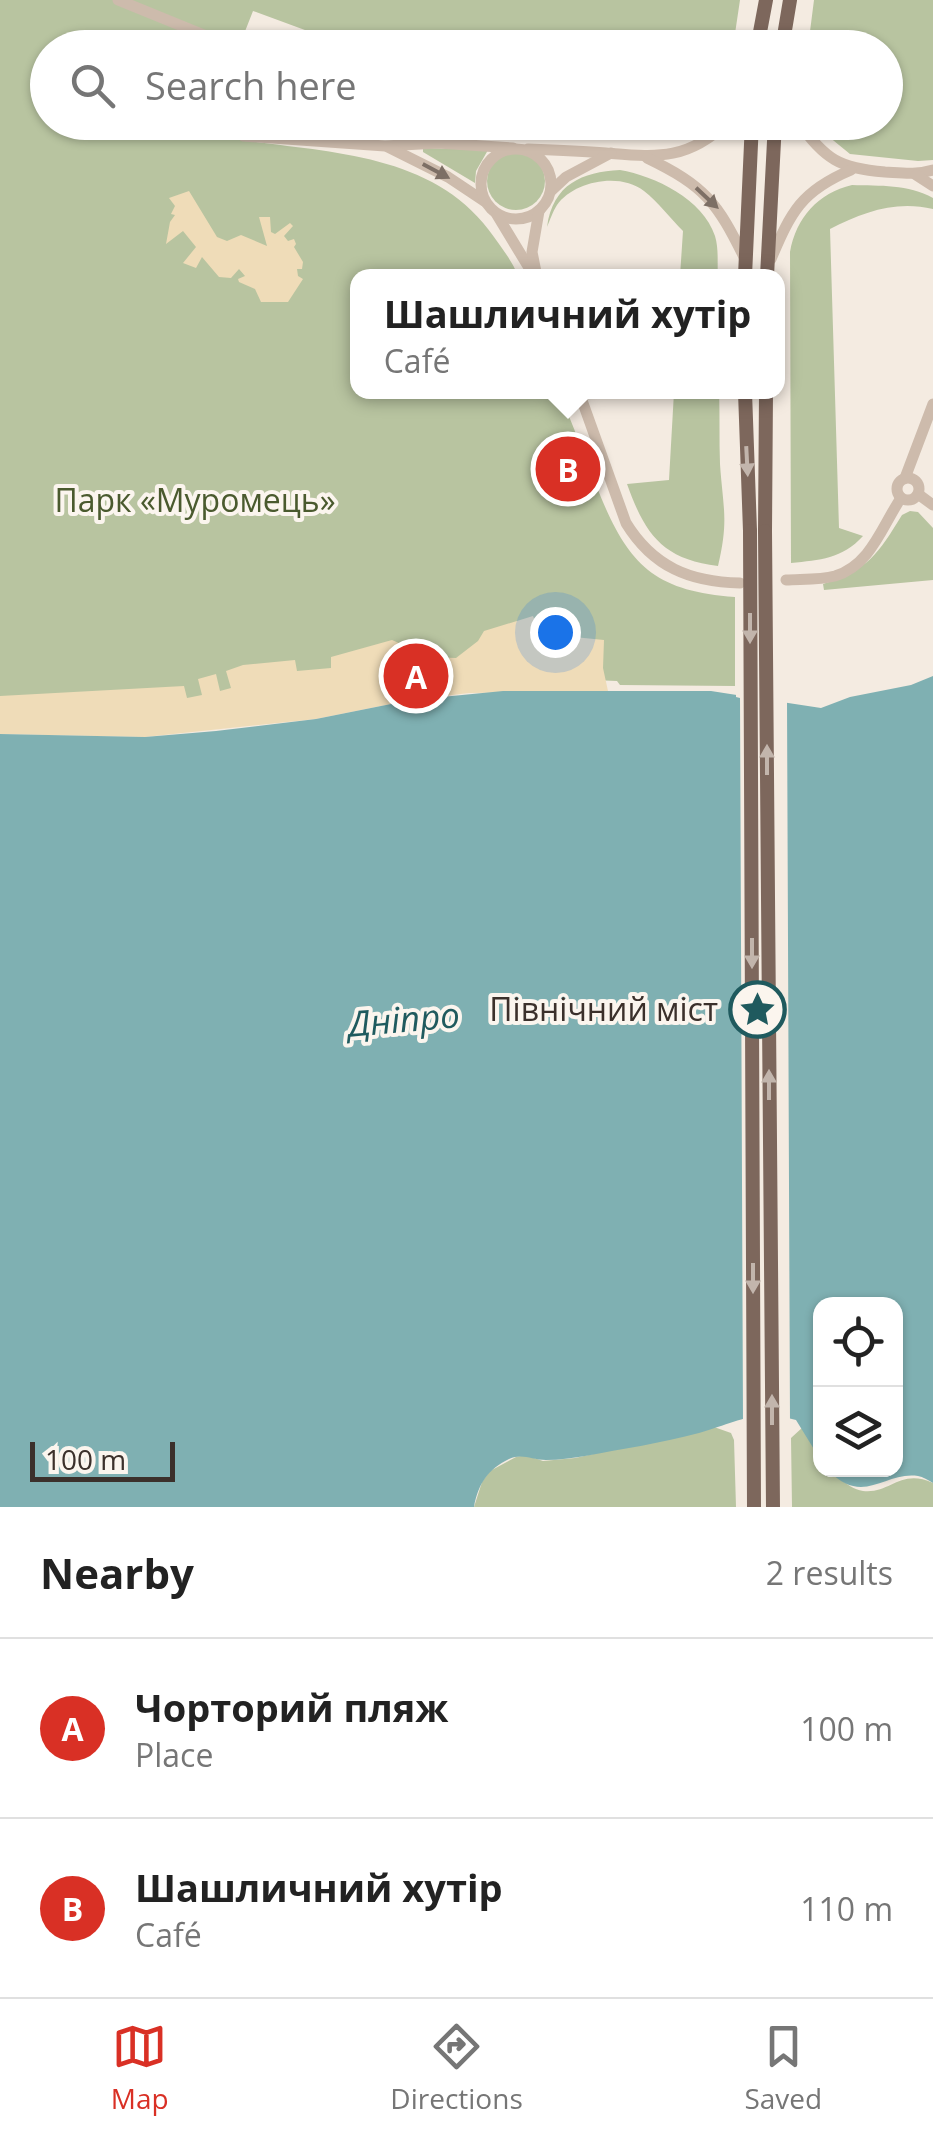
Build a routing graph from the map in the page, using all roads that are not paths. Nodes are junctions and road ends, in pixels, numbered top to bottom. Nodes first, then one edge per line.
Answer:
1 (118, 0) edge
2 (766, 0) edge
3 (790, 0) edge
4 (192, 30) edge
5 (761, 30) edge
6 (785, 30) edge
7 (299, 140) edge
8 (710, 140) edge
9 (751, 140) edge
10 (775, 140) edge
11 (811, 140) edge
12 (384, 146) junction
13 (519, 148) junction
14 (610, 153) junction
15 (646, 158) junction
16 (850, 170) junction
17 (933, 170) edge
18 (916, 175) junction
19 (933, 186) edge
20 (550, 192) junction
21 (484, 201) junction
22 (539, 211) junction
23 (494, 212) junction
24 (745, 260) junction
25 (531, 269) edge
26 (534, 269) edge
27 (745, 269) edge
28 (767, 269) edge
29 (768, 269) edge
30 (581, 399) edge
31 (746, 399) edge
32 (766, 399) edge
33 (933, 404) edge
34 (905, 478) junction
35 (918, 494) junction
36 (902, 498) junction
37 (933, 505) edge
38 (758, 531) junction
39 (786, 580) dead end
40 (740, 583) dead end
41 (754, 1507) edge
42 (772, 1507) edge

1 - 4 street
2 - 5 main road
3 - 6 main road
7 - 12 street
8 - 15 street
9 - 24 main road
10 - 28 main road
11 - 16 street
12 - 13 street
12 -> 21 street
13 - 14 street
13 - 20 street
13 - 21 street
14 - 15 street
14 - 20 street
15 -> 24 street
16 - 18 street
16 - 29 street
17 - 18 street
18 - 19 street
20 - 22 street
21 - 23 street
22 - 23 street
22 - 26 street
23 - 25 street
24 - 27 main road
30 - 40 street
31 -> 38 main road
32 - 38 main road
33 - 34 street
34 - 35 street
34 - 36 street
35 - 36 street
35 - 37 street
36 - 39 street
38 -> 41 main road, bridge
42 -> 38 main road, bridge

